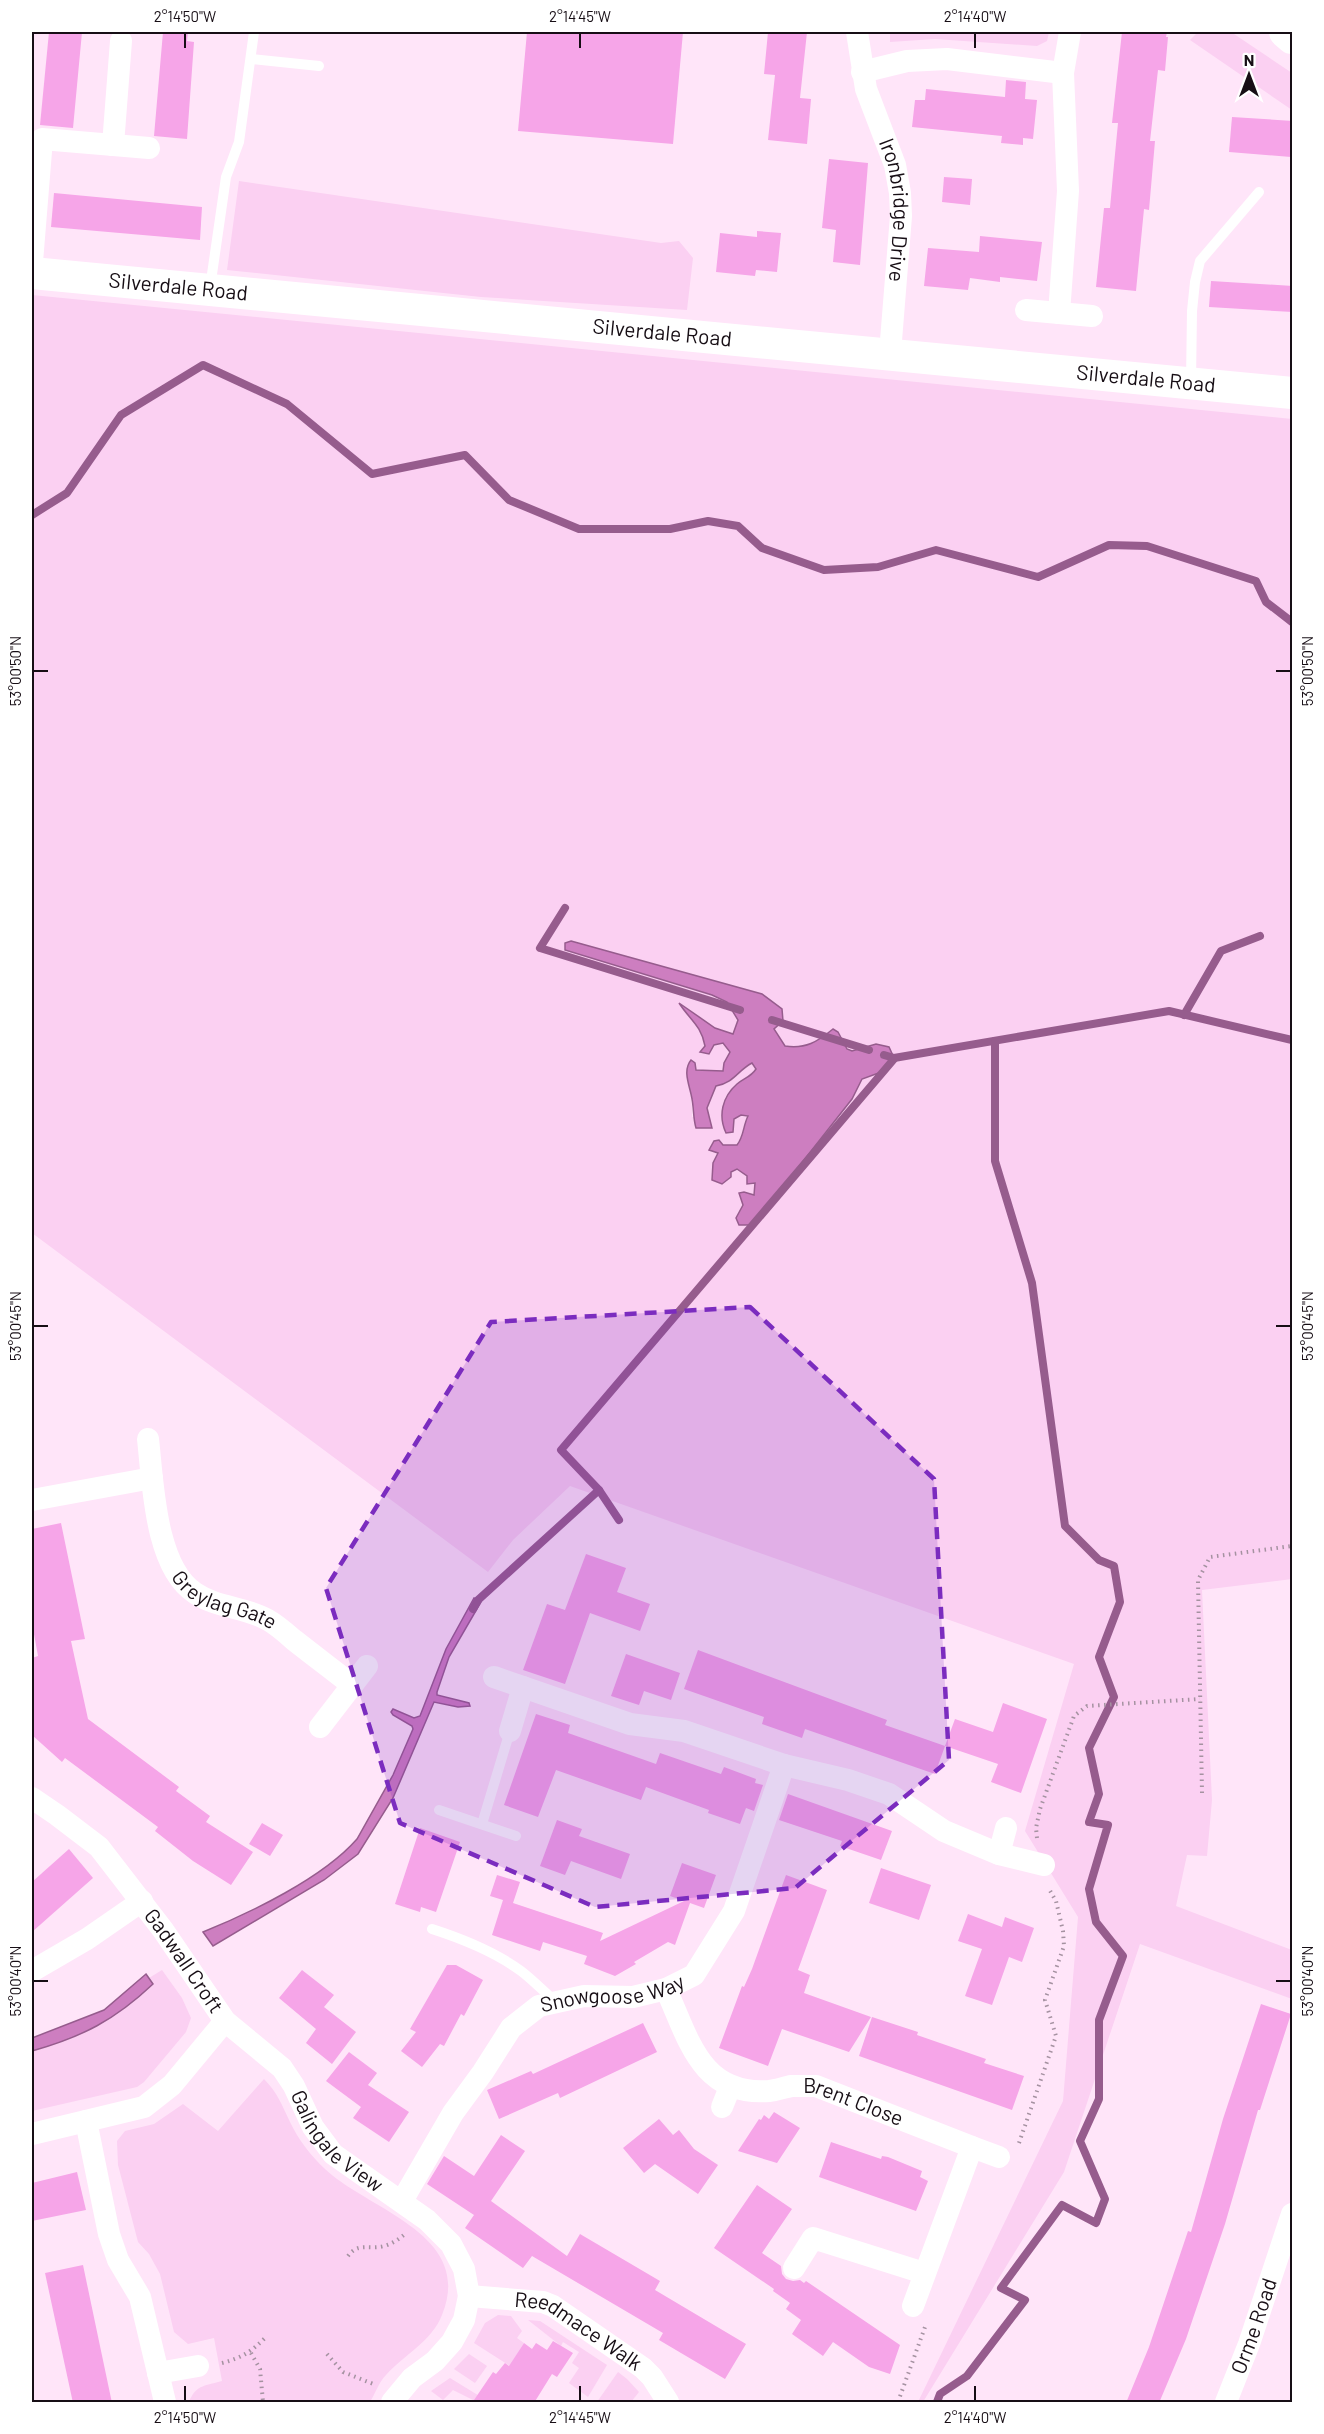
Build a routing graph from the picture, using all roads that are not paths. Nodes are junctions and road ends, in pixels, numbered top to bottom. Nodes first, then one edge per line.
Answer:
1 (254, 32) edge
2 (857, 32) edge
3 (1071, 32) edge
4 (1285, 32) edge
5 (1293, 38) edge
6 (121, 41) dead end
7 (252, 59) junction
8 (319, 66) dead end
9 (862, 72) junction
10 (1063, 73) junction
11 (112, 145) junction
12 (149, 148) dead end
13 (1259, 192) dead end
14 (32, 262) edge
15 (32, 273) edge
16 (210, 289) junction
17 (1026, 310) dead end
18 (1059, 313) junction
19 (1092, 316) dead end
20 (890, 353) junction
21 (1191, 382) junction
22 (1293, 393) edge
23 (148, 1439) dead end
24 (152, 1478) junction
25 (32, 1500) edge
26 (367, 1666) dead end
27 (494, 1677) dead end
28 (352, 1685) junction
29 (523, 1687) junction
30 (320, 1727) dead end
31 (510, 1731) joint
32 (784, 1764) junction
33 (32, 1798) edge
34 (439, 1810) dead end
35 (482, 1824) junction
36 (1006, 1828) dead end
37 (516, 1836) dead end
38 (999, 1854) junction
39 (1044, 1865) road end
40 (142, 1901) junction
41 (432, 1929) dead end
42 (32, 1971) edge
43 (666, 1989) junction
44 (556, 2002) junction
45 (225, 2021) junction
46 (86, 2121) junction
47 (32, 2134) edge
48 (972, 2146) junction
49 (999, 2157) road end
50 (402, 2201) junction
51 (1293, 2214) edge
52 (794, 2268) dead end
53 (924, 2273) junction
54 (469, 2296) junction
55 (921, 2312) road end
56 (198, 2366) road end
57 (158, 2373) junction
58 (395, 2398) edge
59 (165, 2402) edge
60 (668, 2403) edge
61 (1226, 2403) edge

1 - 7 lane
2 - 9 street, Ironbridge Drive
3 - 10 street
4 - 5 main road
6 - 11 street
7 - 8 lane
7 - 16 lane
9 - 10 street
9 - 20 street, Ironbridge Drive
10 - 18 street
11 - 12 street
11 - 14 street
13 - 21 lane
15 - 16 main road, Silverdale Road
16 - 20 main road, Silverdale Road
17 - 18 street
18 - 19 street
20 - 21 main road, Silverdale Road
21 - 22 main road, Silverdale Road
23 - 24 street, Greylag Gate
24 - 25 street
24 - 28 street, Greylag Gate
26 - 28 street
27 - 29 street
28 - 30 street
29 - 31 street
29 - 32 street
31 - 35 lane
32 - 38 street
32 - 43 street, Snowgoose Way
33 - 40 street, Gadwall Croft
34 - 35 lane
35 - 37 lane
36 - 38 street
38 - 39 street
40 - 42 street, Gadwall Croft
40 - 45 street, Gadwall Croft
41 - 44 lane
43 - 44 street, Snowgoose Way
43 - 48 street, Brent Close
44 - 50 street, Snowgoose Way
45 - 46 street
45 - 50 street, Galingale View
46 - 47 street
46 - 57 street
48 - 49 street, Brent Close
48 - 53 street
50 - 54 street, Galingale View
51 - 61 street, Orme Road
52 - 53 street
53 - 55 street
54 - 58 street, Galingale View
54 - 60 street, Reedmace Walk
56 - 57 street
57 - 59 street

